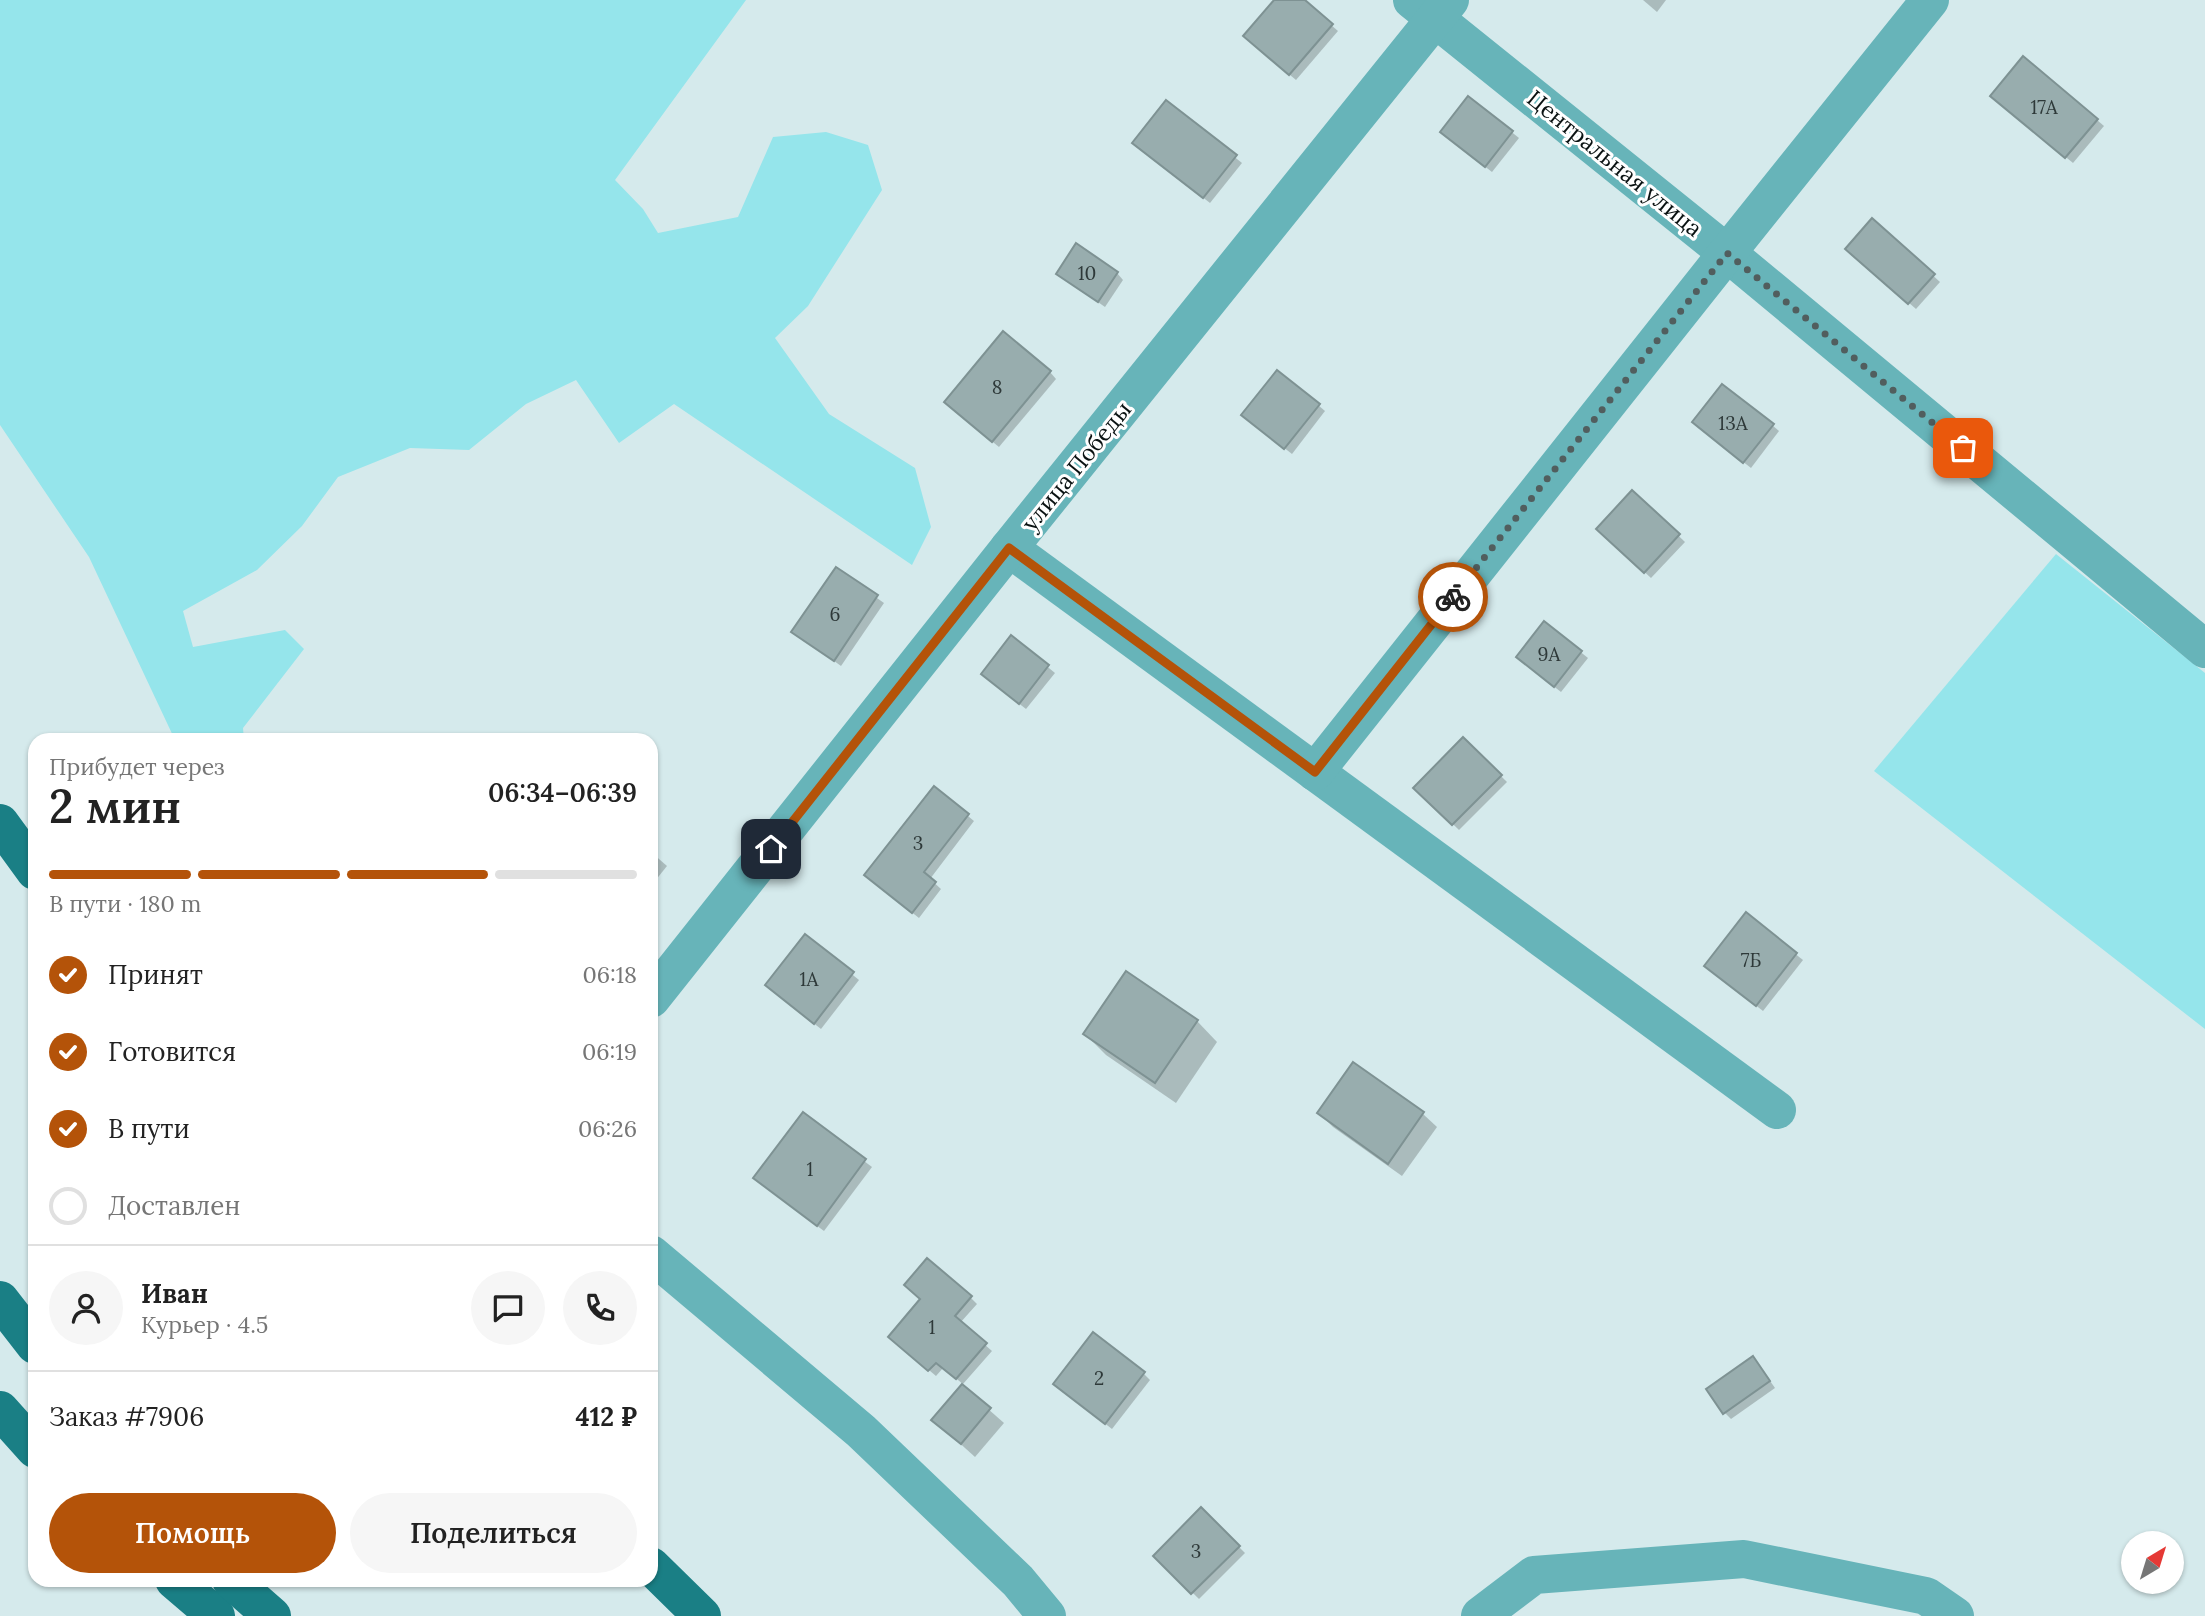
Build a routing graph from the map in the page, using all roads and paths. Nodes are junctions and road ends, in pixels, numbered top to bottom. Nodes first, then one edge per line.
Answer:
1 (1930, 0) edge
2 (1433, 6) edge
3 (1727, 253) junction
4 (1009, 548) junction
5 (2205, 649) edge
6 (1315, 772) junction
7 (0, 823) edge
8 (28, 861) edge
9 (658, 990) edge
10 (1777, 1110) dead end
11 (658, 1260) edge
12 (0, 1300) edge
13 (28, 1336) edge
14 (0, 1410) edge
15 (28, 1441) edge
16 (658, 1573) edge
17 (182, 1587) edge
18 (239, 1587) edge
19 (216, 1616) edge
20 (272, 1616) edge
21 (702, 1616) edge
22 (1047, 1616) edge
23 (1480, 1616) edge
24 (1955, 1616) edge

1 - 3 street
2 - 3 street, Центральная улица
2 - 4 street, улица Победы
3 - 5 street, Центральная улица
3 - 6 street
4 - 6 street
4 - 9 street, улица Победы
6 - 10 street
7 - 8 main road
11 - 22 street
12 - 13 main road
14 - 15 main road
16 - 21 main road
17 - 19 main road
18 - 20 main road
23 - 24 street

